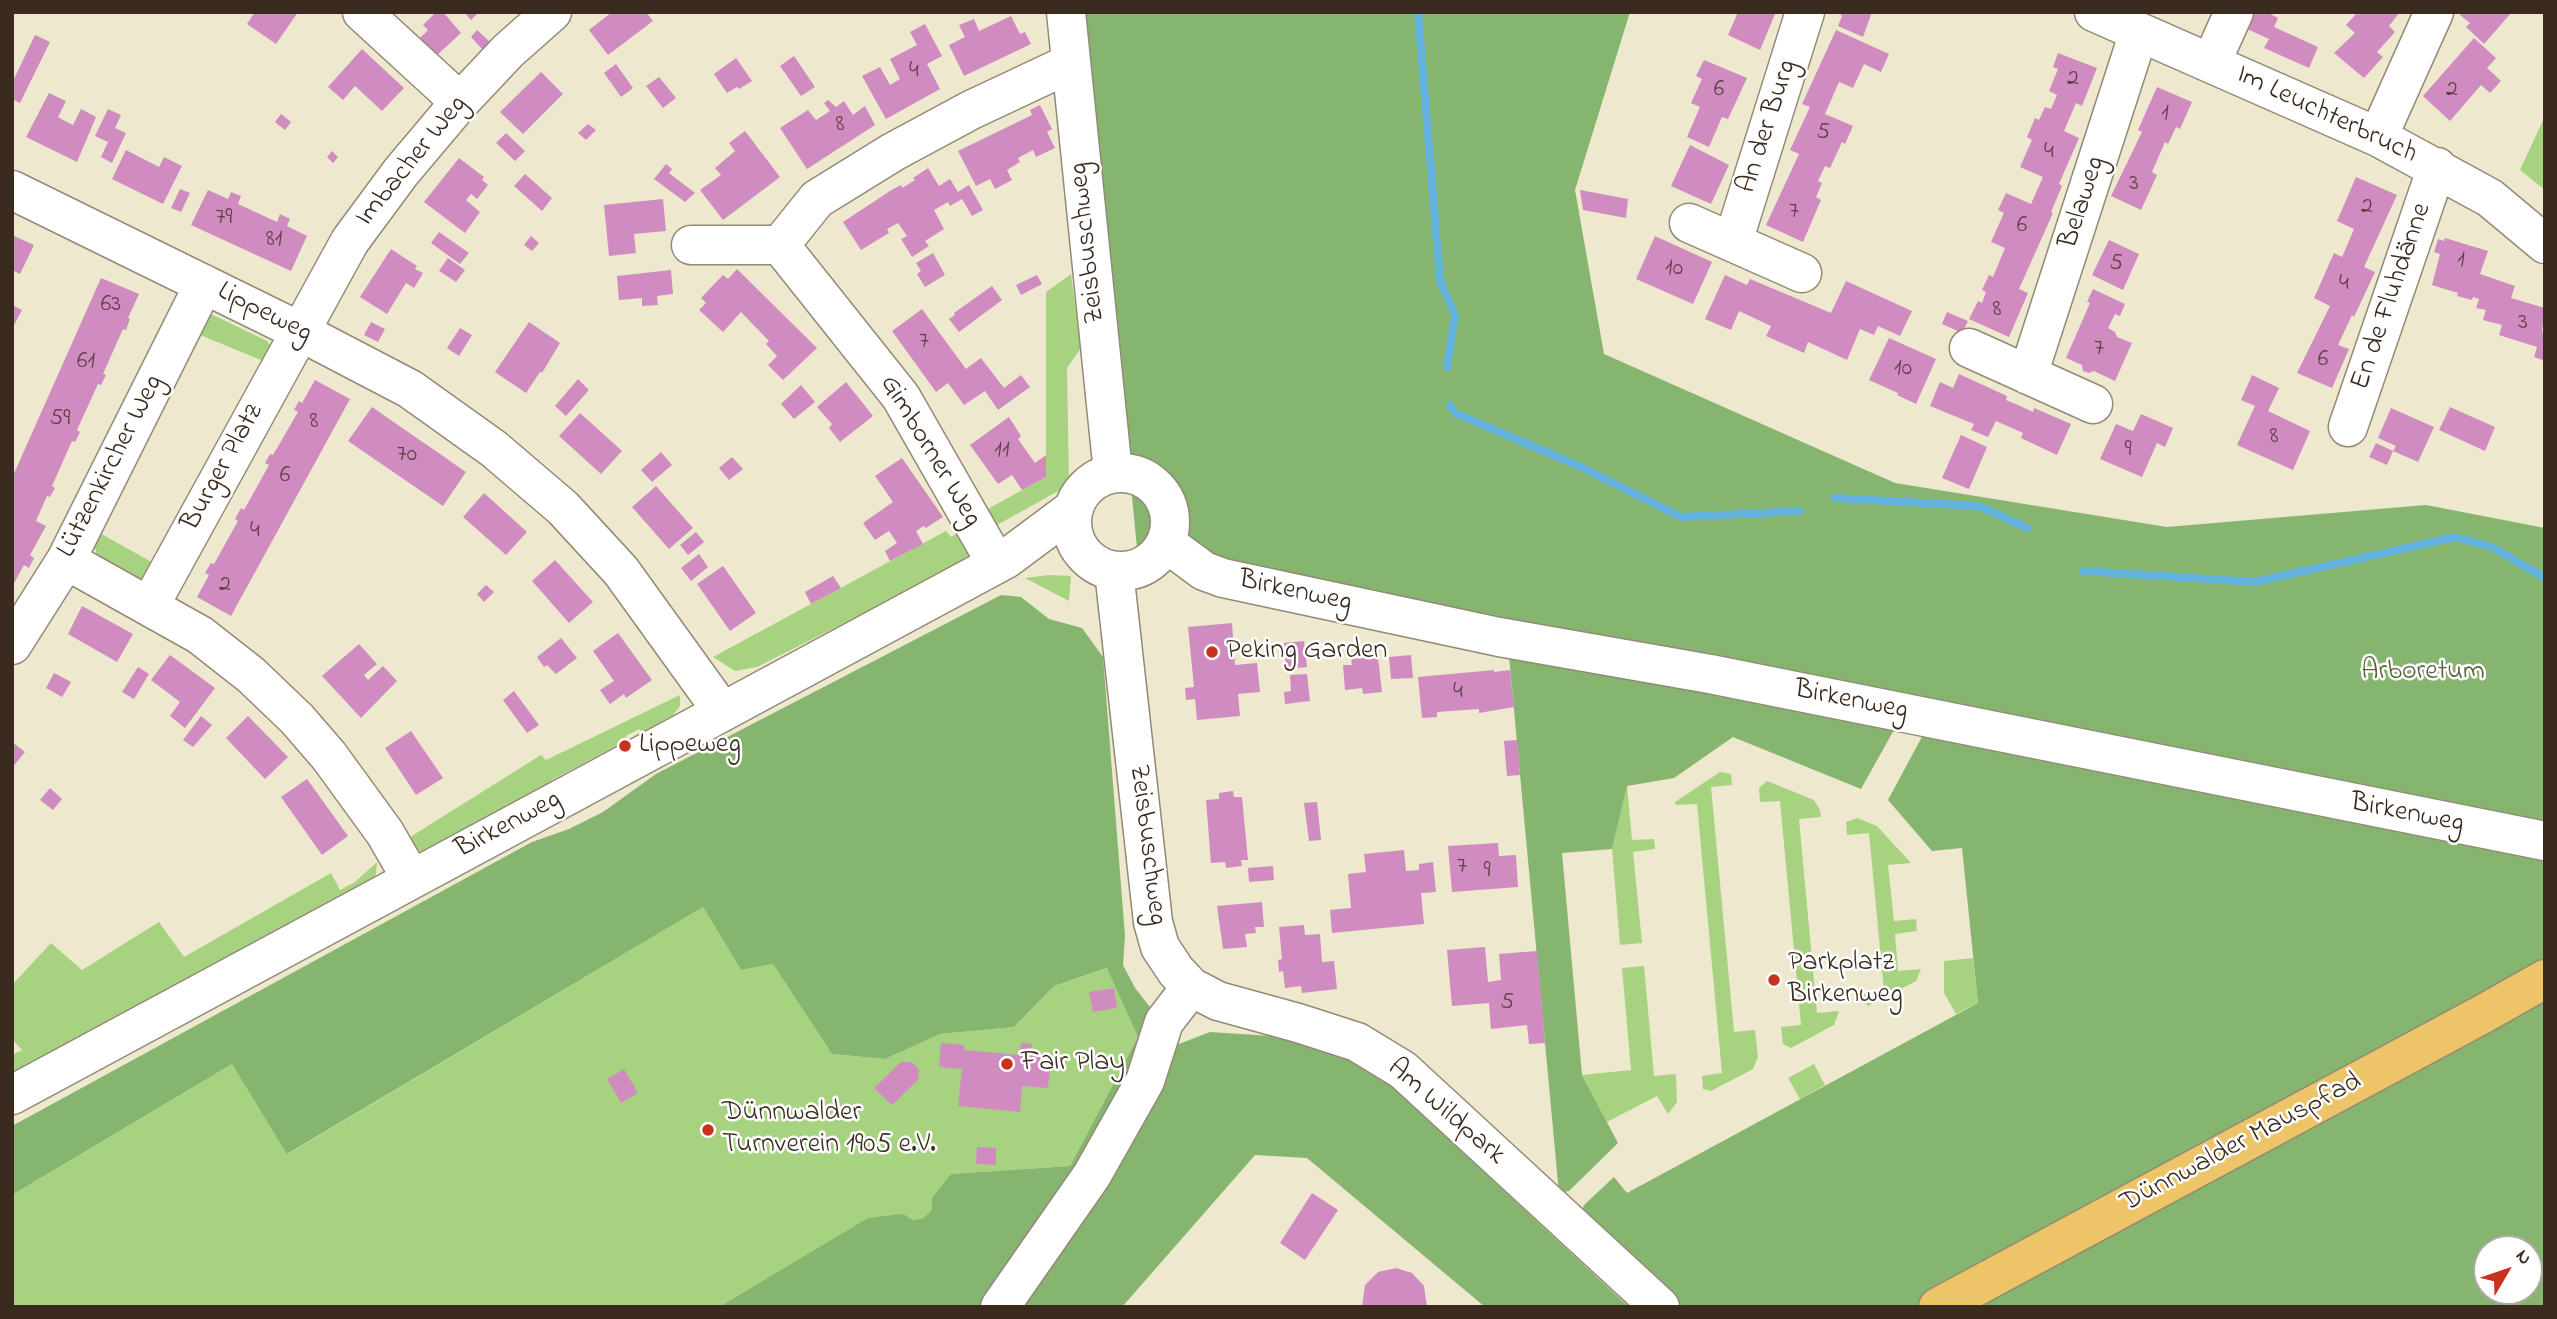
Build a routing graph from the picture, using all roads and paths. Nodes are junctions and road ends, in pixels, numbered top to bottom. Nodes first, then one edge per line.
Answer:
1 (362, 12) edge
2 (552, 12) edge
3 (1066, 12) edge
4 (1805, 12) edge
5 (2094, 12) edge
6 (2234, 12) edge
7 (2434, 12) edge
8 (2139, 32) junction
9 (1071, 63) junction
10 (2211, 63) junction
11 (460, 102) junction
12 (2378, 137) junction
13 (2437, 167) junction
14 (12, 190) edge
15 (1689, 223) dead end
16 (1732, 242) junction
17 (2545, 244) edge
18 (691, 245) dead end
19 (780, 245) junction
20 (1802, 273) dead end
21 (204, 284) junction
22 (299, 331) junction
23 (1969, 348) dead end
24 (2028, 375) junction
25 (2093, 404) dead end
26 (2348, 427) dead end
27 (1113, 473) junction
28 (1073, 509) junction
29 (1166, 543) junction
30 (66, 560) junction
31 (1001, 561) junction
32 (1100, 564) junction
33 (150, 605) junction
34 (12, 645) edge
35 (722, 711) junction
36 (2545, 841) edge
37 (411, 878) junction
38 (2545, 979) edge
39 (1191, 987) junction
40 (12, 1095) edge
41 (1000, 1307) edge
42 (1660, 1307) edge
43 (1938, 1307) edge

1 - 11 street
2 - 11 street, Imbacher Weg
3 - 9 street, Zeisbuschweg
4 - 16 street, An der Burg
5 - 8 street, Im Leuchterbruch
6 - 10 street
7 - 12 street
8 - 10 street, Im Leuchterbruch
8 - 24 street, Belaweg
9 - 19 street
9 - 27 street, Zeisbuschweg
10 - 12 street, Im Leuchterbruch
11 - 22 street, Imbacher Weg
12 - 13 street, Im Leuchterbruch
13 - 17 street, Im Leuchterbruch
13 - 26 street, En de Fluhdänne
14 - 21 street, Lippeweg
15 - 16 street
16 - 20 street
18 - 19 street
19 - 31 street, Gimborner Weg
21 - 22 street, Lippeweg
21 - 30 street, Lützenkircher Weg
22 - 33 street, Burger Platz
22 - 35 street, Lippeweg
23 - 24 street
24 - 25 street
27 - 28 street
27 - 29 street
28 - 31 street, Birkenweg
28 - 32 street
29 - 32 street
29 - 36 street, Birkenweg
30 - 33 street
30 - 34 street, Lützenkircher Weg
31 - 32 street
31 - 35 street, Birkenweg
32 - 39 street, Zeisbuschweg
33 - 37 street
35 - 37 street, Birkenweg
37 - 40 street, Birkenweg
38 - 43 main road, Dünnwalder Mauspfad
39 - 41 street
39 - 42 street, Am Wildpark

